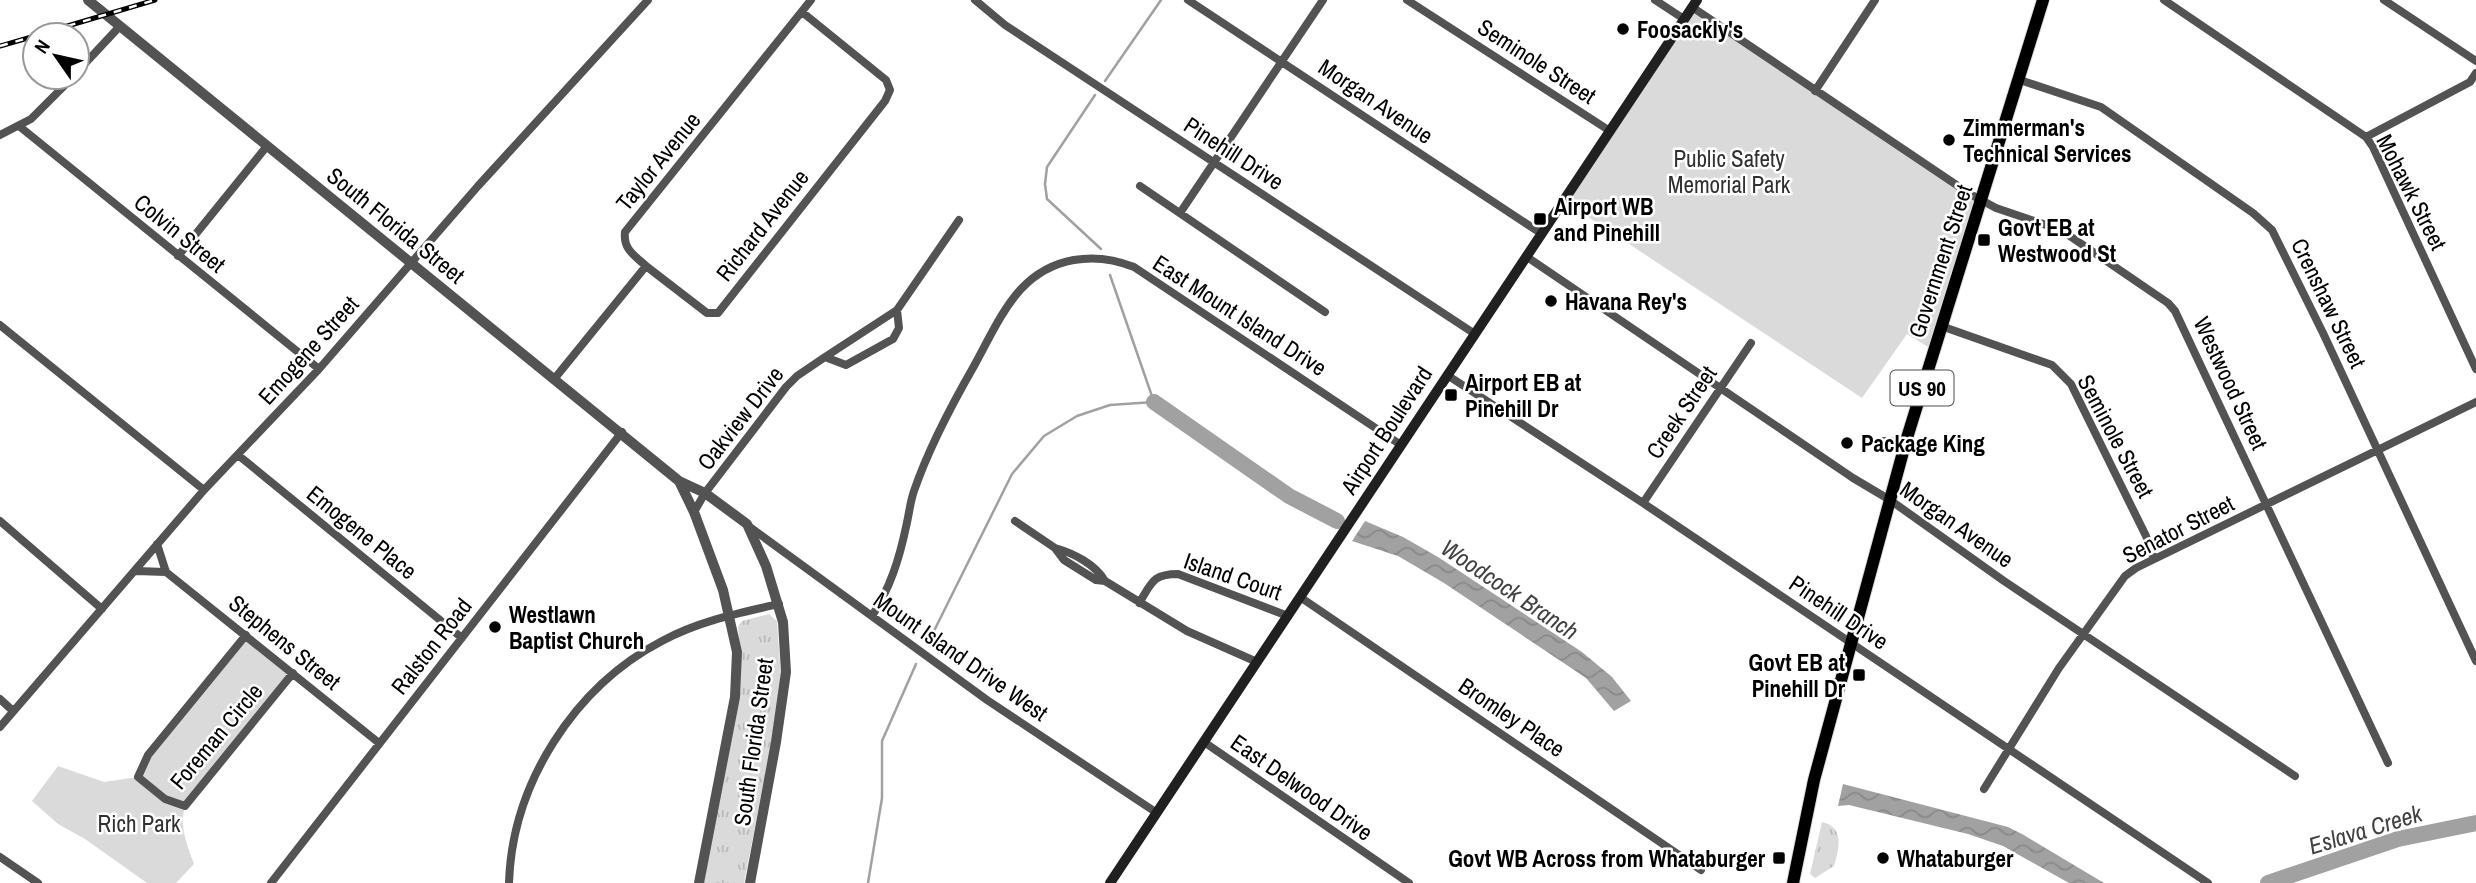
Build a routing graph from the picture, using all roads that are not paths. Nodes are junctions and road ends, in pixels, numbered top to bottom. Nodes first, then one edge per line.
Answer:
1 (88, 0) edge
2 (648, 0) edge
3 (811, 0) edge
4 (975, 0) edge
5 (1188, 0) edge
6 (1323, 0) edge
7 (1408, 0) edge
8 (1655, 0) edge
9 (1875, 0) edge
10 (2043, 0) edge
11 (2164, 0) edge
12 (2384, 0) edge
13 (1694, 4) edge
14 (802, 12) junction
15 (1684, 19) junction
16 (120, 26) junction
17 (91, 57) edge
18 (2476, 61) edge
19 (1281, 62) junction
20 (2476, 73) edge
21 (2020, 80) junction
22 (60, 91) edge
23 (1815, 91) junction
24 (19, 126) junction
25 (1610, 131) junction
26 (0, 135) edge
27 (2366, 138) junction
28 (267, 146) junction
29 (1213, 162) junction
30 (1140, 186) dead end
31 (1982, 200) junction
32 (1180, 213) junction
33 (959, 220) dead end
34 (1542, 234) junction
35 (178, 256) junction
36 (1527, 257) junction
37 (411, 262) junction
38 (646, 266) junction
39 (897, 310) junction
40 (1325, 312) dead end
41 (0, 325) edge
42 (1941, 326) junction
43 (1475, 334) junction
44 (1751, 343) dead end
45 (825, 357) junction
46 (318, 369) junction
47 (2476, 369) edge
48 (1447, 375) junction
49 (555, 378) junction
50 (1720, 389) junction
51 (2476, 402) edge
52 (622, 432) junction
53 (1883, 440) dead end
54 (1906, 440) junction
55 (1401, 444) junction
56 (2378, 451) junction
57 (238, 455) junction
58 (679, 481) junction
59 (204, 490) junction
60 (705, 493) junction
61 (1890, 500) junction
62 (1643, 503) junction
63 (2267, 505) junction
64 (694, 512) junction
65 (0, 521) edge
66 (1015, 521) dead end
67 (747, 524) junction
68 (157, 544) junction
69 (2154, 559) junction
70 (136, 571) junction
71 (166, 572) junction
72 (1300, 597) junction
73 (1139, 603) junction
74 (779, 604) junction
75 (102, 609) junction
76 (731, 615) junction
77 (872, 616) junction
78 (1288, 616) junction
79 (2084, 633) junction
80 (246, 635) junction
81 (462, 638) junction
82 (1852, 645) junction
83 (2476, 660) edge
84 (1257, 662) junction
85 (293, 673) junction
86 (0, 699) edge
87 (13, 710) junction
88 (0, 727) edge
89 (1204, 742) junction
90 (379, 743) junction
91 (2009, 748) junction
92 (2388, 763) dead end
93 (2295, 776) dead end
94 (1984, 789) dead end
95 (1157, 813) junction
96 (0, 857) edge
97 (1701, 870) dead end
98 (34, 882) edge
99 (271, 883) edge
100 (509, 883) edge
101 (699, 883) edge
102 (750, 883) edge
103 (1110, 883) edge
104 (1409, 883) edge
105 (1794, 883) edge
106 (2208, 883) edge

1 - 16 street, South Florida Street
2 - 37 street, Emogene Street
3 - 14 street, Taylor Avenue
4 - 29 street, Pinehill Drive
5 - 19 street, Morgan Avenue
6 - 19 street
7 - 25 street, Seminole Street
8 - 15 street
9 - 23 street
10 - 21 main road, Government Street / US 90
11 - 27 street, Mohawk Street
12 - 18 street
13 - 15 main road, Airport Boulevard
13 - 23 street, Westwood Street
14 - 38 street, Taylor Avenue
14 - 38 street, Richard Avenue
15 - 25 main road, Airport Boulevard
16 - 17 street
16 - 28 street, South Florida Street
19 - 29 street
19 - 34 street, Morgan Avenue
20 - 27 street
21 - 31 main road, Government Street / US 90
21 - 56 street, Crenshaw Street
22 - 24 street
23 - 31 street, Westwood Street
24 - 26 street
24 - 35 street, Colvin Street
25 - 34 main road, Airport Boulevard
27 - 47 street, Mohawk Street
28 - 35 street
28 - 37 street, South Florida Street
29 - 32 street
29 - 43 street, Pinehill Drive
30 - 32 street
31 - 42 main road, Government Street / US 90
31 - 63 street, Westwood Street
32 - 40 street
33 - 39 street, Oakview Drive
34 - 36 main road, Airport Boulevard
35 - 46 street, Colvin Street
36 - 43 main road, Airport Boulevard
36 - 50 street, Morgan Avenue
37 - 46 street, Emogene Street
37 - 49 street, South Florida Street
38 - 49 street
39 - 45 street, Oakview Drive
39 - 45 street, Oakview Drive
41 - 59 street
42 - 54 main road, Government Street / US 90
42 - 69 street, Seminole Street
43 - 48 main road, Airport Boulevard
44 - 50 street, Creek Street
45 - 60 street, Oakview Drive
46 - 57 street, Emogene Street
48 - 55 main road, Airport Boulevard
48 - 62 street, Pinehill Drive
49 - 52 street, South Florida Street
50 - 61 street, Morgan Avenue
50 - 62 street, Creek Street
51 - 56 street, Senator Street
52 - 58 street, South Florida Street
52 - 81 street, Ralston Road
53 - 54 street
54 - 61 main road, Government Street / US 90
55 - 72 main road, Airport Boulevard
55 - 77 street, East Mount Island Drive
56 - 63 street, Senator Street
56 - 83 street, Crenshaw Street
57 - 59 street, Emogene Street
57 - 81 street, Emogene Place
58 - 60 street, South Florida Street
58 - 64 street, South Florida Street
59 - 68 street, Emogene Street
60 - 64 street, Oakview Drive
60 - 67 street, South Florida Street
61 - 79 street, Morgan Avenue
61 - 82 main road, Government Street / US 90
62 - 82 street, Pinehill Drive
63 - 69 street, Senator Street
63 - 92 street, Westwood Street
64 - 76 street, South Florida Street
65 - 75 street
66 - 73 street
67 - 74 street, South Florida Street
67 - 77 street, Mount Island Drive West
68 - 70 street, Emogene Street
68 - 71 street
69 - 79 street, Senator Street
70 - 71 street
70 - 75 street, Emogene Street
71 - 80 street, Stephens Street
72 - 78 main road, Airport Boulevard
72 - 97 street, Bromley Place
73 - 78 street, Island Court
73 - 84 street
74 - 76 street
74 - 102 street, South Florida Street
75 - 87 street, Emogene Street
76 - 100 street
76 - 101 street, South Florida Street
77 - 95 street, Mount Island Drive West
78 - 84 main road, Airport Boulevard
79 - 91 street, Senator Street
79 - 93 street, Morgan Avenue
80 - 85 street, Stephens Street
80 - 85 street, Foreman Circle
81 - 90 street, Ralston Road
82 - 91 street, Pinehill Drive
82 - 105 main road, Government Street / US 90
84 - 89 main road, Airport Boulevard
85 - 90 street, Stephens Street
86 - 87 street
87 - 88 street, Emogene Street
89 - 95 main road, Airport Boulevard
89 - 104 street, East Delwood Drive
90 - 99 street, Ralston Road
91 - 94 street, Senator Street
91 - 106 street, Pinehill Drive
95 - 103 main road, Airport Boulevard
96 - 98 street

